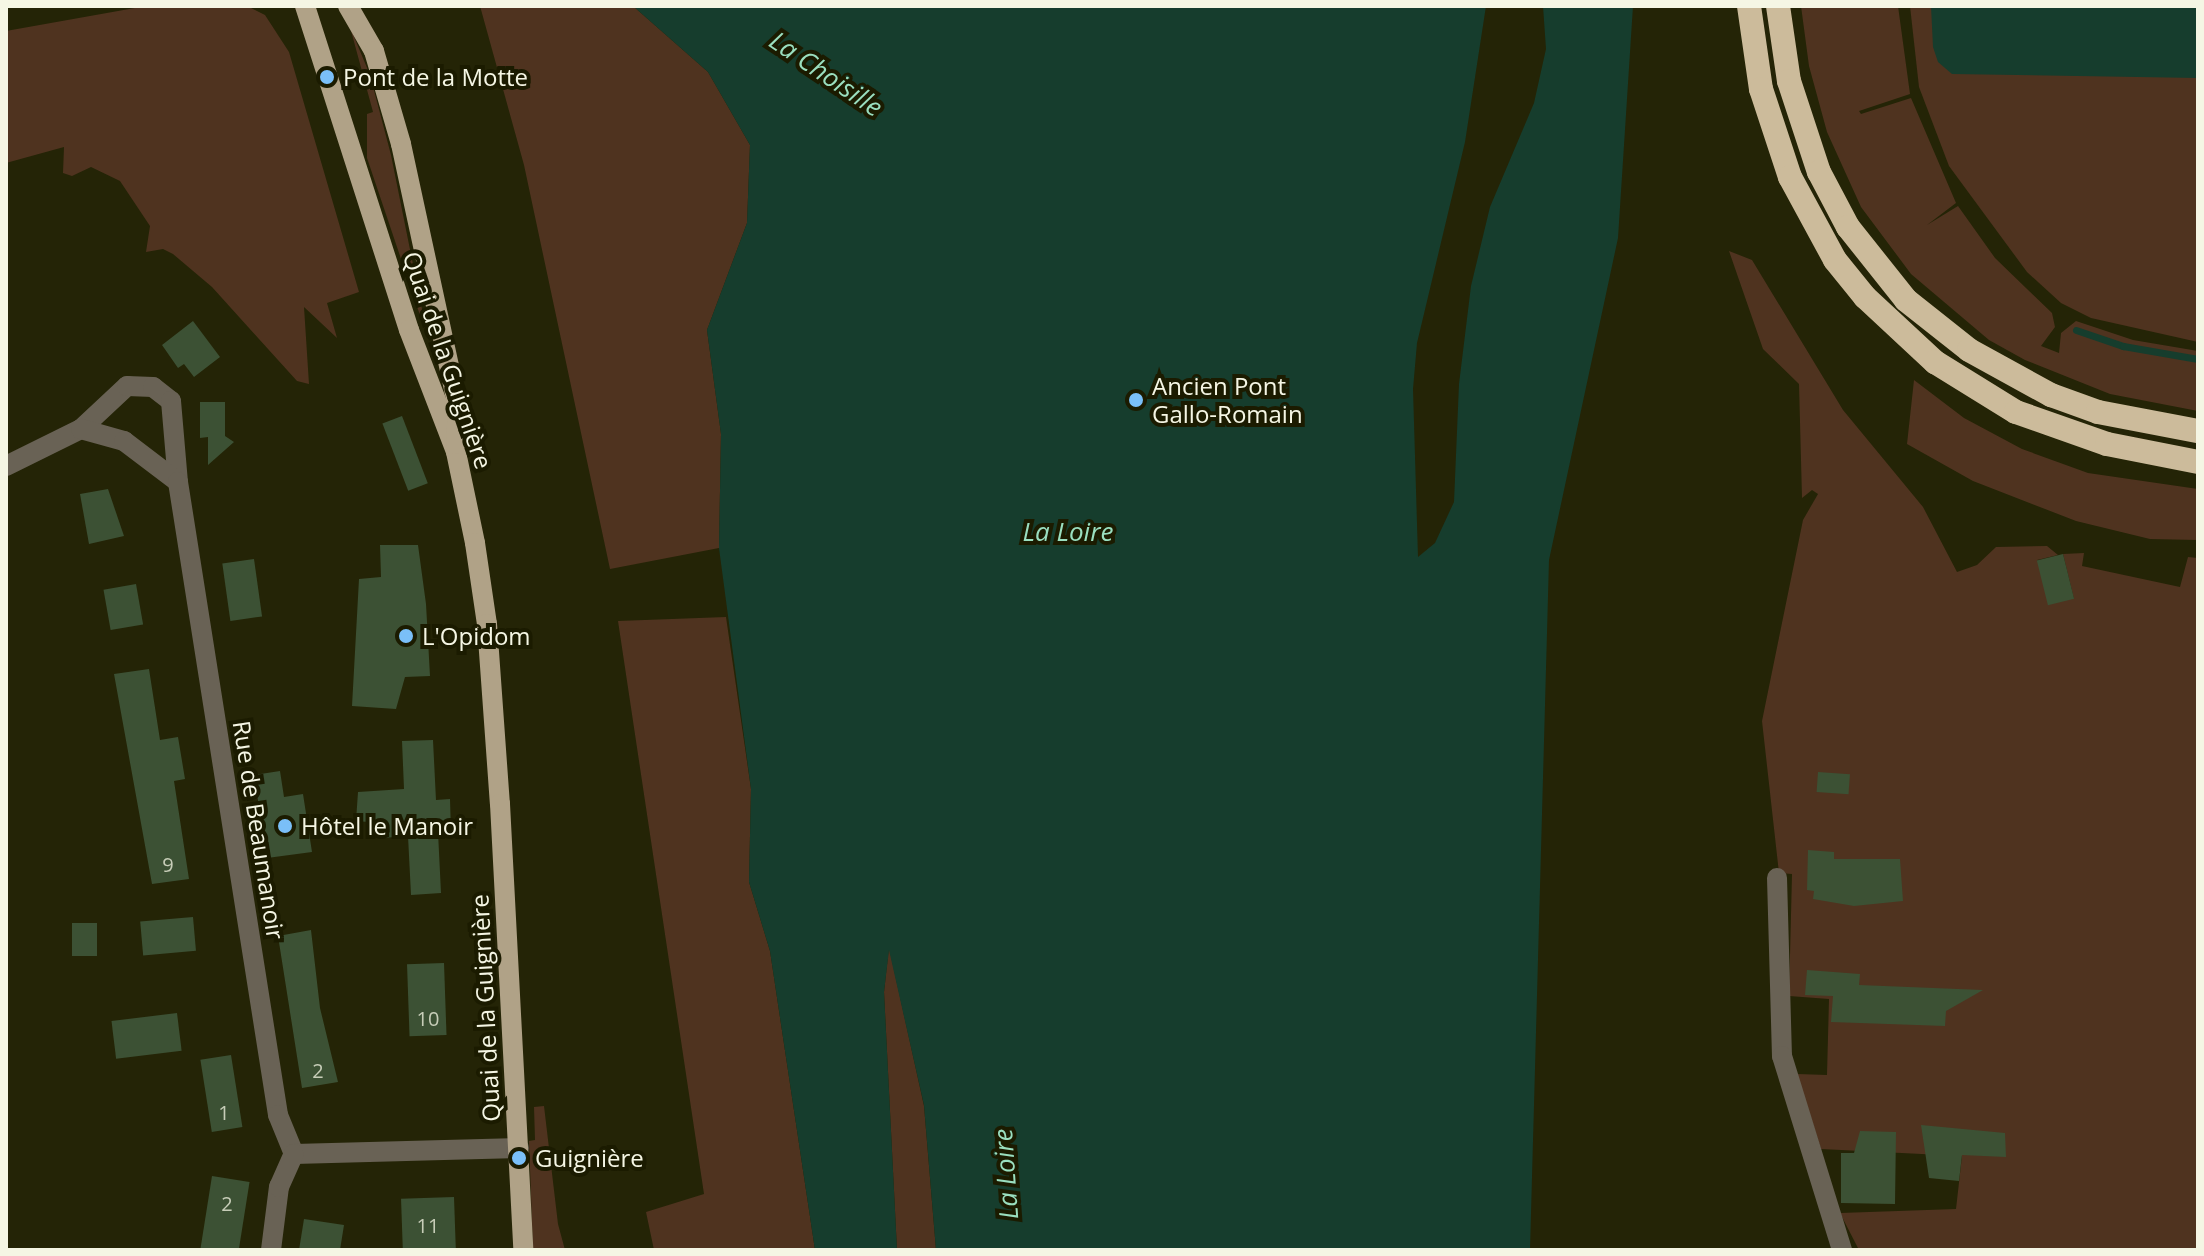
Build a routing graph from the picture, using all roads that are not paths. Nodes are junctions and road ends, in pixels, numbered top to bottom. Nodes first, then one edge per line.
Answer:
1 (290, 6) edge
2 (348, 6) edge
3 (1749, 6) edge
4 (1778, 6) edge
5 (308, 15) edge
6 (81, 429) junction
7 (2198, 431) edge
8 (456, 452) junction
9 (2198, 462) edge
10 (6, 466) edge
11 (178, 482) junction
12 (1777, 878) dead end
13 (519, 1148) junction
14 (294, 1154) junction
15 (271, 1250) edge
16 (523, 1250) edge
17 (1842, 1250) edge

1 - 5 main road
2 - 8 main road
3 - 9 highway
4 - 7 highway
5 - 8 main road, Quai de la Guignière
6 - 10 street
6 - 11 street
6 - 11 street, Rue de Beaumanoir
8 - 13 main road, Quai de la Guignière
11 - 14 street, Rue de Beaumanoir
12 - 17 street
13 - 14 street
13 - 16 main road, Quai de la Guignière
14 - 15 street

